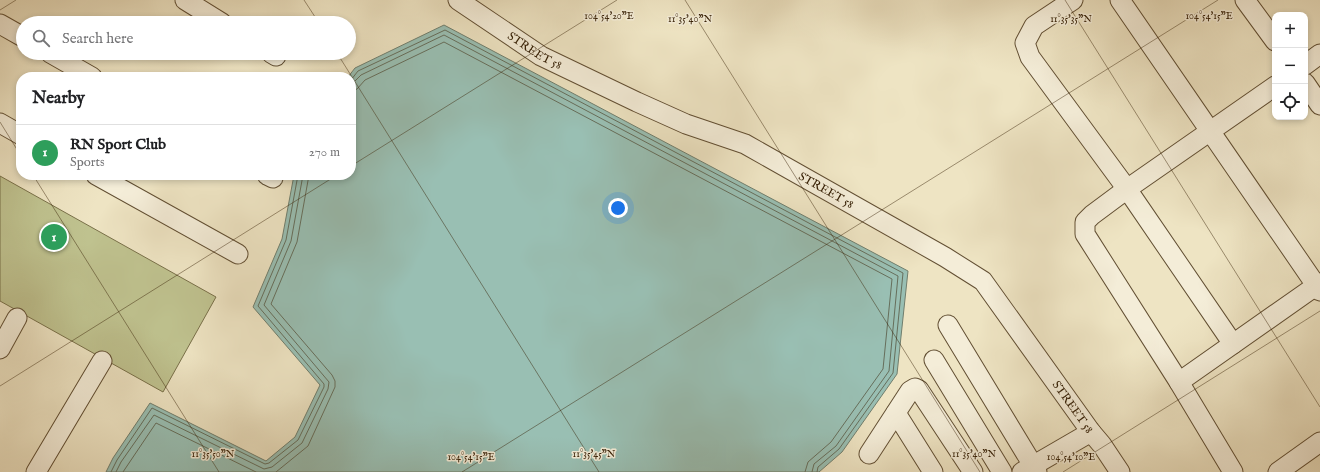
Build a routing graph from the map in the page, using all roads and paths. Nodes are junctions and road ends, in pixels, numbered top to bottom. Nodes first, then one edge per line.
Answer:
1 (185, 0) edge
2 (458, 0) edge
3 (1073, 0) edge
4 (1120, 0) edge
5 (1245, 0) edge
6 (211, 16) edge
7 (0, 24) edge
8 (16, 33) edge
9 (1272, 37) edge
10 (1320, 54) edge
11 (62, 60) edge
12 (1308, 63) edge
13 (83, 72) edge
14 (1306, 84) edge
15 (1272, 88) edge
16 (1320, 105) edge
17 (0, 123) edge
18 (1210, 131) junction
19 (16, 132) edge
20 (106, 180) edge
21 (1127, 189) junction
22 (238, 254) dead end
23 (1319, 287) edge
24 (17, 318) dead end
25 (948, 325) dead end
26 (1233, 344) junction
27 (0, 349) edge
28 (934, 360) dead end
29 (102, 361) dead end
30 (1179, 382) junction
31 (896, 413) junction
32 (1090, 432) junction
33 (1320, 442) edge
34 (869, 454) dead end
35 (1030, 470) edge
36 (36, 472) edge
37 (932, 472) edge
38 (973, 472) edge
39 (1002, 472) edge
40 (1120, 472) edge
41 (1233, 472) edge
42 (1278, 472) edge

1 - 6 street
2 - 32 street, STREET 58
3 - 21 street
4 - 18 street
5 - 9 street
7 - 8 street
10 - 12 street
11 - 13 street
14 - 16 street
15 - 18 street
17 - 19 street
18 - 21 street
18 - 23 street
20 - 22 street
21 - 26 street
21 - 30 street
23 - 26 street
24 - 27 street
25 - 35 street
26 - 30 street
28 - 39 street
29 - 36 street
30 - 41 street
31 - 34 street
31 - 37 street
31 - 38 street
32 - 35 street
32 - 40 street, STREET 58
33 - 42 street

